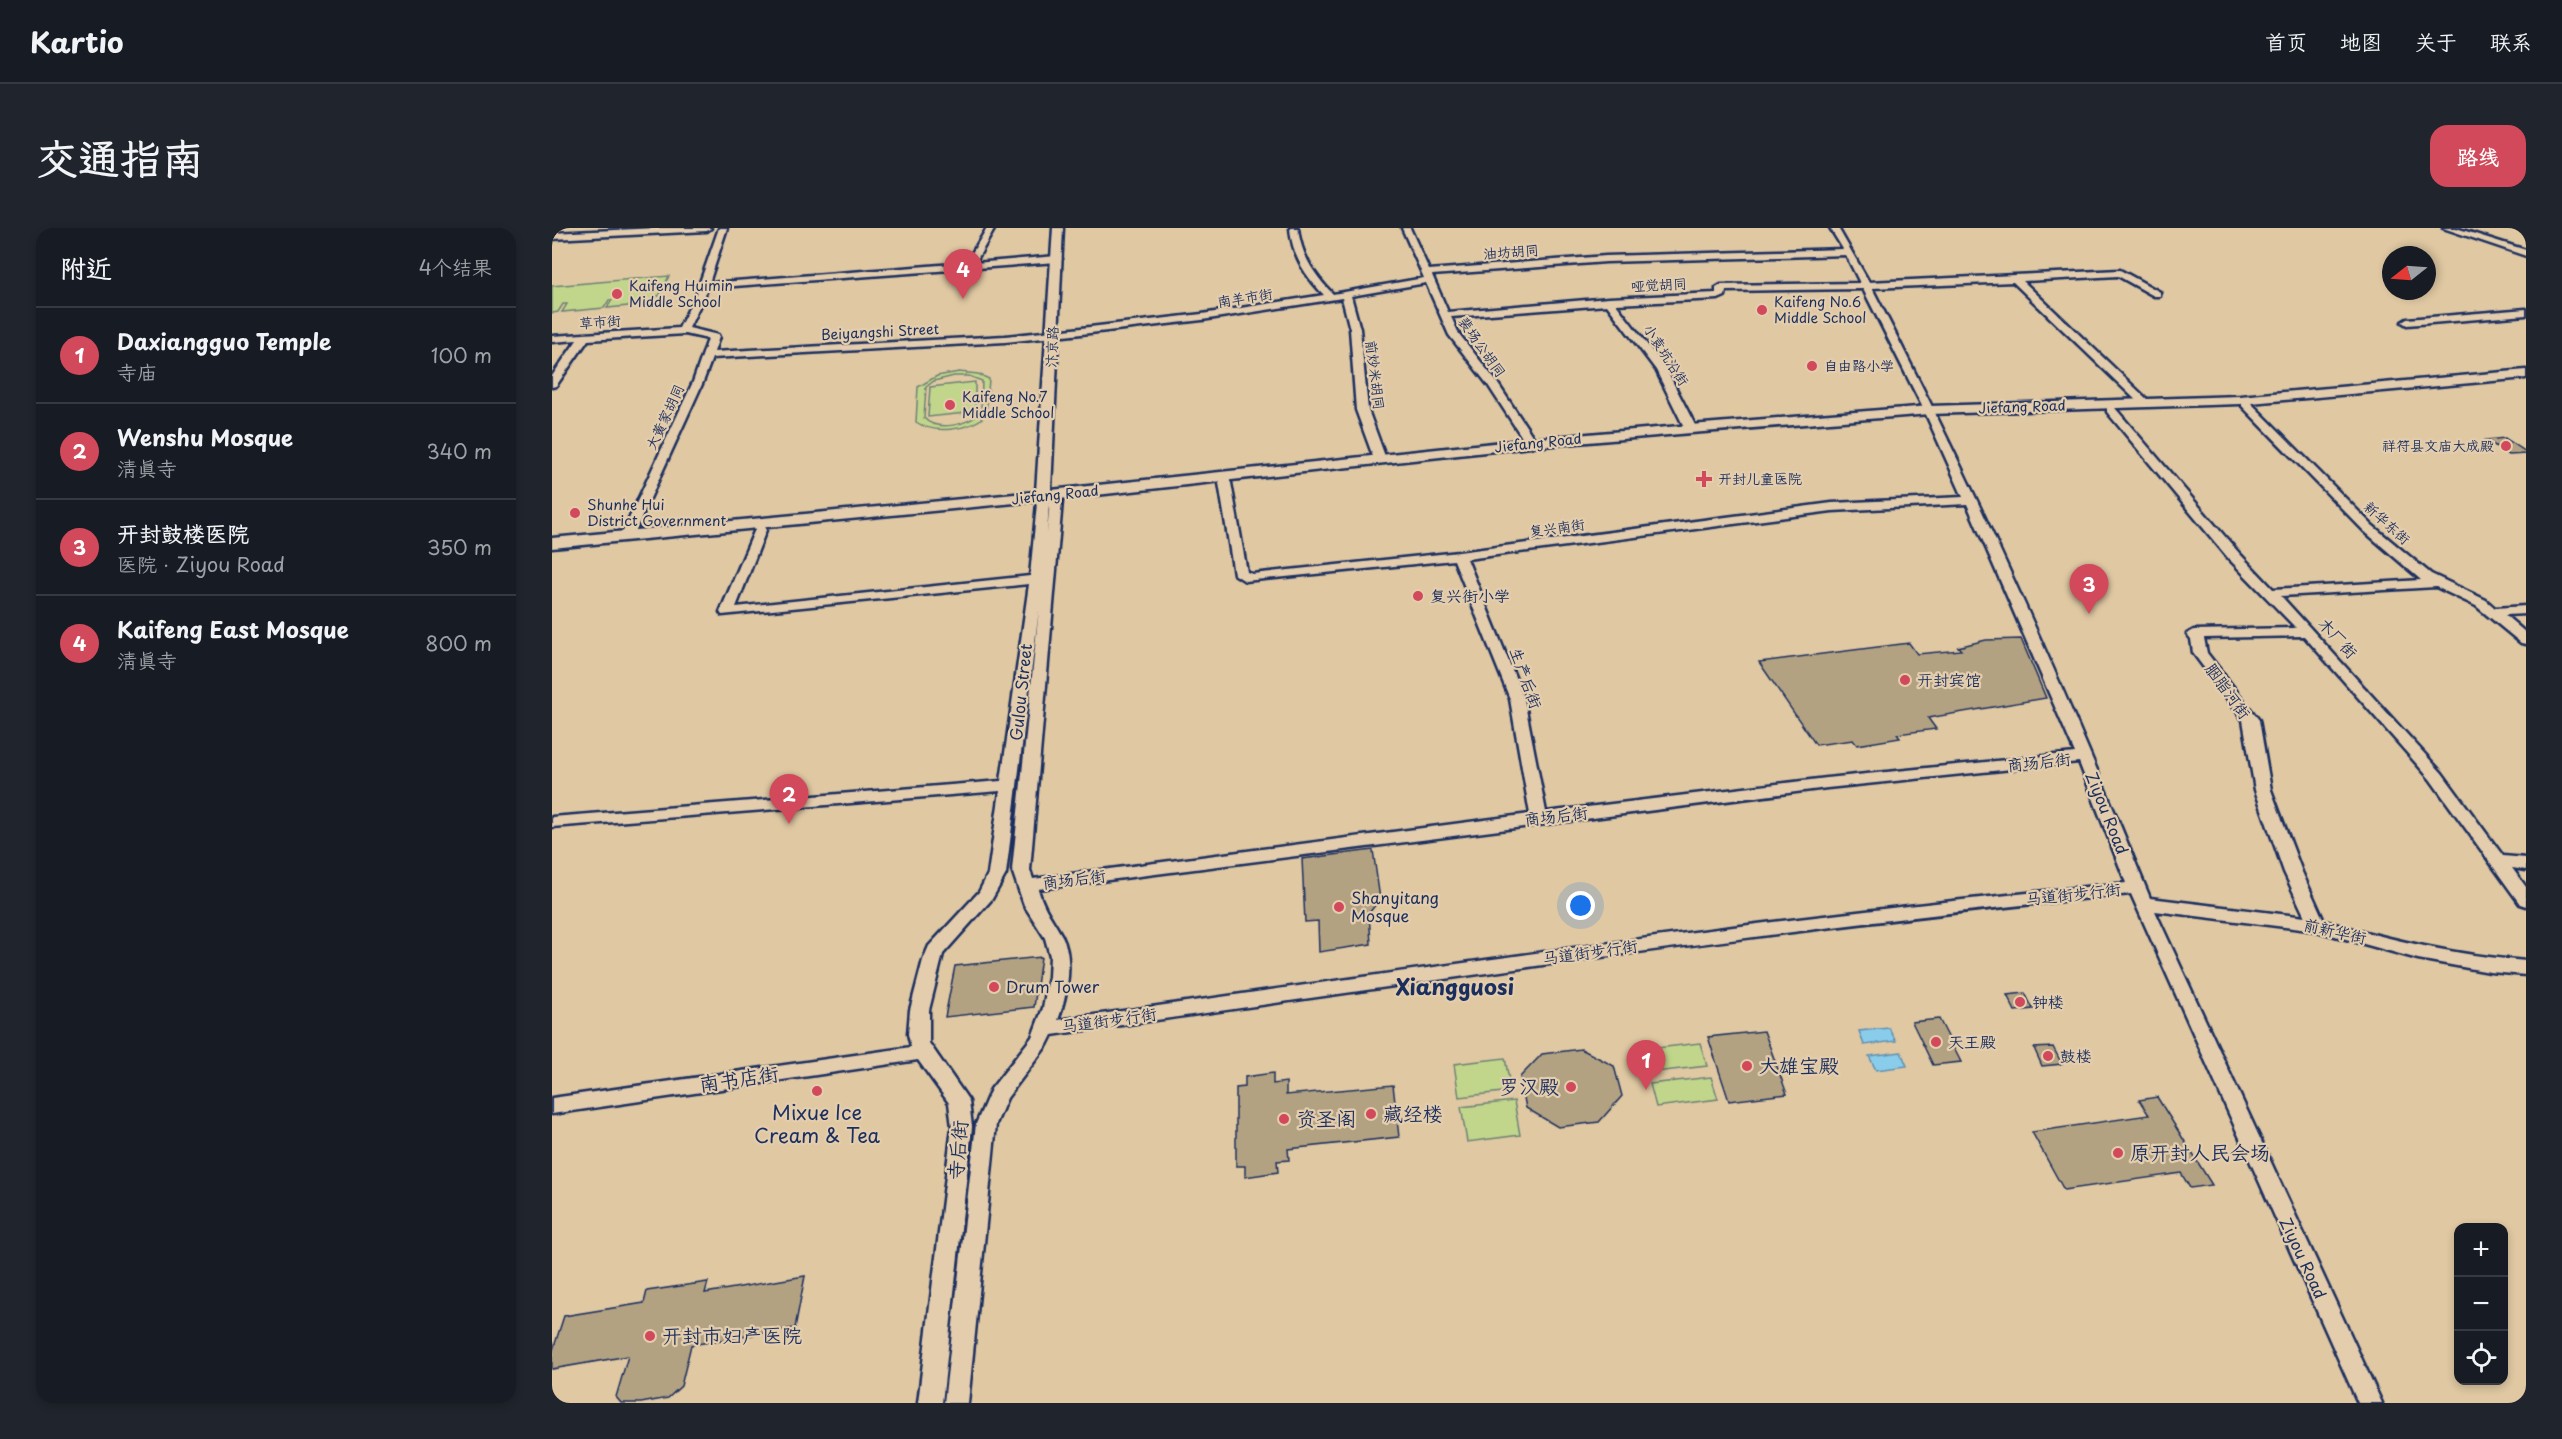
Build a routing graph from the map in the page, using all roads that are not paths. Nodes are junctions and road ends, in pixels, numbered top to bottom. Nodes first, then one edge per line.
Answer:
1 (707, 228) edge
2 (723, 228) edge
3 (991, 228) edge
4 (1058, 228) edge
5 (1068, 228) edge
6 (1294, 228) edge
7 (1406, 228) edge
8 (1834, 228) edge
9 (2447, 228) edge
10 (2455, 228) edge
11 (552, 236) edge
12 (2526, 251) edge
13 (1849, 252) junction
14 (1057, 259) junction
15 (968, 267) junction
16 (1428, 277) junction
17 (2015, 279) junction
18 (1866, 285) junction
19 (703, 286) junction
20 (1346, 294) junction
21 (2157, 294) dead end
22 (1331, 297) junction
23 (1609, 301) junction
24 (2526, 312) edge
25 (1444, 315) junction
26 (2407, 322) dead end
27 (685, 331) junction
28 (1059, 334) junction
29 (585, 337) junction
30 (552, 339) edge
31 (708, 355) junction
32 (2526, 374) edge
33 (2526, 380) edge
34 (552, 384) edge
35 (2146, 404) junction
36 (2246, 404) junction
37 (2111, 411) junction
38 (1931, 413) junction
39 (1691, 429) junction
40 (1530, 443) junction
41 (1380, 459) junction
42 (1225, 483) junction
43 (1050, 499) junction
44 (1971, 500) junction
45 (760, 530) junction
46 (627, 536) junction
47 (552, 543) edge
48 (552, 548) edge
49 (1459, 556) junction
50 (1036, 579) junction
51 (2439, 583) junction
52 (2270, 593) junction
53 (2526, 610) edge
54 (2492, 612) junction
55 (2308, 632) junction
56 (2526, 640) edge
57 (2085, 758) junction
58 (1010, 785) junction
59 (1539, 818) junction
60 (552, 822) edge
61 (999, 861) joint
62 (2500, 861) junction
63 (2526, 864) edge
64 (1028, 885) junction
65 (2140, 895) junction
66 (2526, 900) edge
67 (2317, 925) junction
68 (2526, 968) edge
69 (1045, 1029) junction
70 (925, 1052) junction
71 (552, 1106) edge
72 (930, 1403) edge
73 (957, 1403) edge
74 (2370, 1403) edge

1 - 11 street
2 - 19 street
3 - 15 street
4 - 14 main road, 汴京路
5 - 28 main road, 汴京路
6 - 22 street
7 - 16 street, 裴场公胡同
8 - 13 street, Ziyou Road
9 - 12 street
10 - 12 street
13 - 16 street, 油坊胡同
13 - 18 street, Ziyou Road
14 - 15 street
14 - 28 main road, 汴京路
15 - 19 street
16 - 20 street, 南羊市街
16 - 25 street, 裴场公胡同
17 - 18 street
17 - 21 street
17 - 35 street
18 - 23 street, 哑觉胡同
18 - 38 street, Ziyou Road
19 - 27 street
20 - 22 street, 南羊市街
20 - 41 street, 前炒米胡同
22 - 28 street, 南羊市街
23 - 25 street, 哑觉胡同
23 - 39 street, 小袁坑沿街
24 - 26 street
25 - 40 street, 裴场公胡同
27 - 29 street, 草市街
27 - 31 street
28 - 31 street, Beiyangshi Street
28 - 43 main road, 汴京路
29 - 30 street, 草市街
29 - 34 street
31 - 46 street, 大黄家胡同
32 - 35 main road, Jiefang Road
33 - 36 main road, Jiefang Road
35 - 38 main road, Jiefang Road
36 - 37 main road, Jiefang Road
36 - 51 street, 新华东街
37 - 38 main road, Jiefang Road
37 - 52 street, 木厂街
38 - 39 main road, Jiefang Road
38 - 42 main road, Jiefang Road
38 - 44 street, Ziyou Road
39 - 40 main road, Jiefang Road
40 - 41 main road, Jiefang Road
41 - 43 main road, Jiefang Road
42 - 43 main road, Jiefang Road
42 - 49 street, 复兴南街
43 - 45 main road, Jiefang Road
43 - 46 main road, Jiefang Road
43 - 50 street, Gulou Street
43 - 64 street, Gulou Street
44 - 49 street, 复兴南街
44 - 57 street, Ziyou Road
45 - 48 main road, Jiefang Road
45 - 50 street
46 - 47 main road, Jiefang Road
49 - 59 street, 生产后街
50 - 58 street, Gulou Street
51 - 52 street
51 - 54 street, 新华东街
52 - 55 street, 木厂街
53 - 54 street
54 - 56 street, 新华东街
55 - 62 street, 木厂街
55 - 67 street, 胭脂河街
57 - 59 street, 商场后街
57 - 65 street, Ziyou Road
58 - 60 street
58 - 61 street, Gulou Street
59 - 64 street, 商场后街
61 - 70 street, 寺后街
62 - 63 street
62 - 66 street, 木厂街
64 - 69 street, 寺后街
65 - 67 street, 前新华街
65 - 69 street, 马道街步行街
65 - 74 street, Ziyou Road
67 - 68 street, 前新华街
69 - 73 street, 寺后街
70 - 71 street, 南书店街
70 - 72 street, 寺后街

